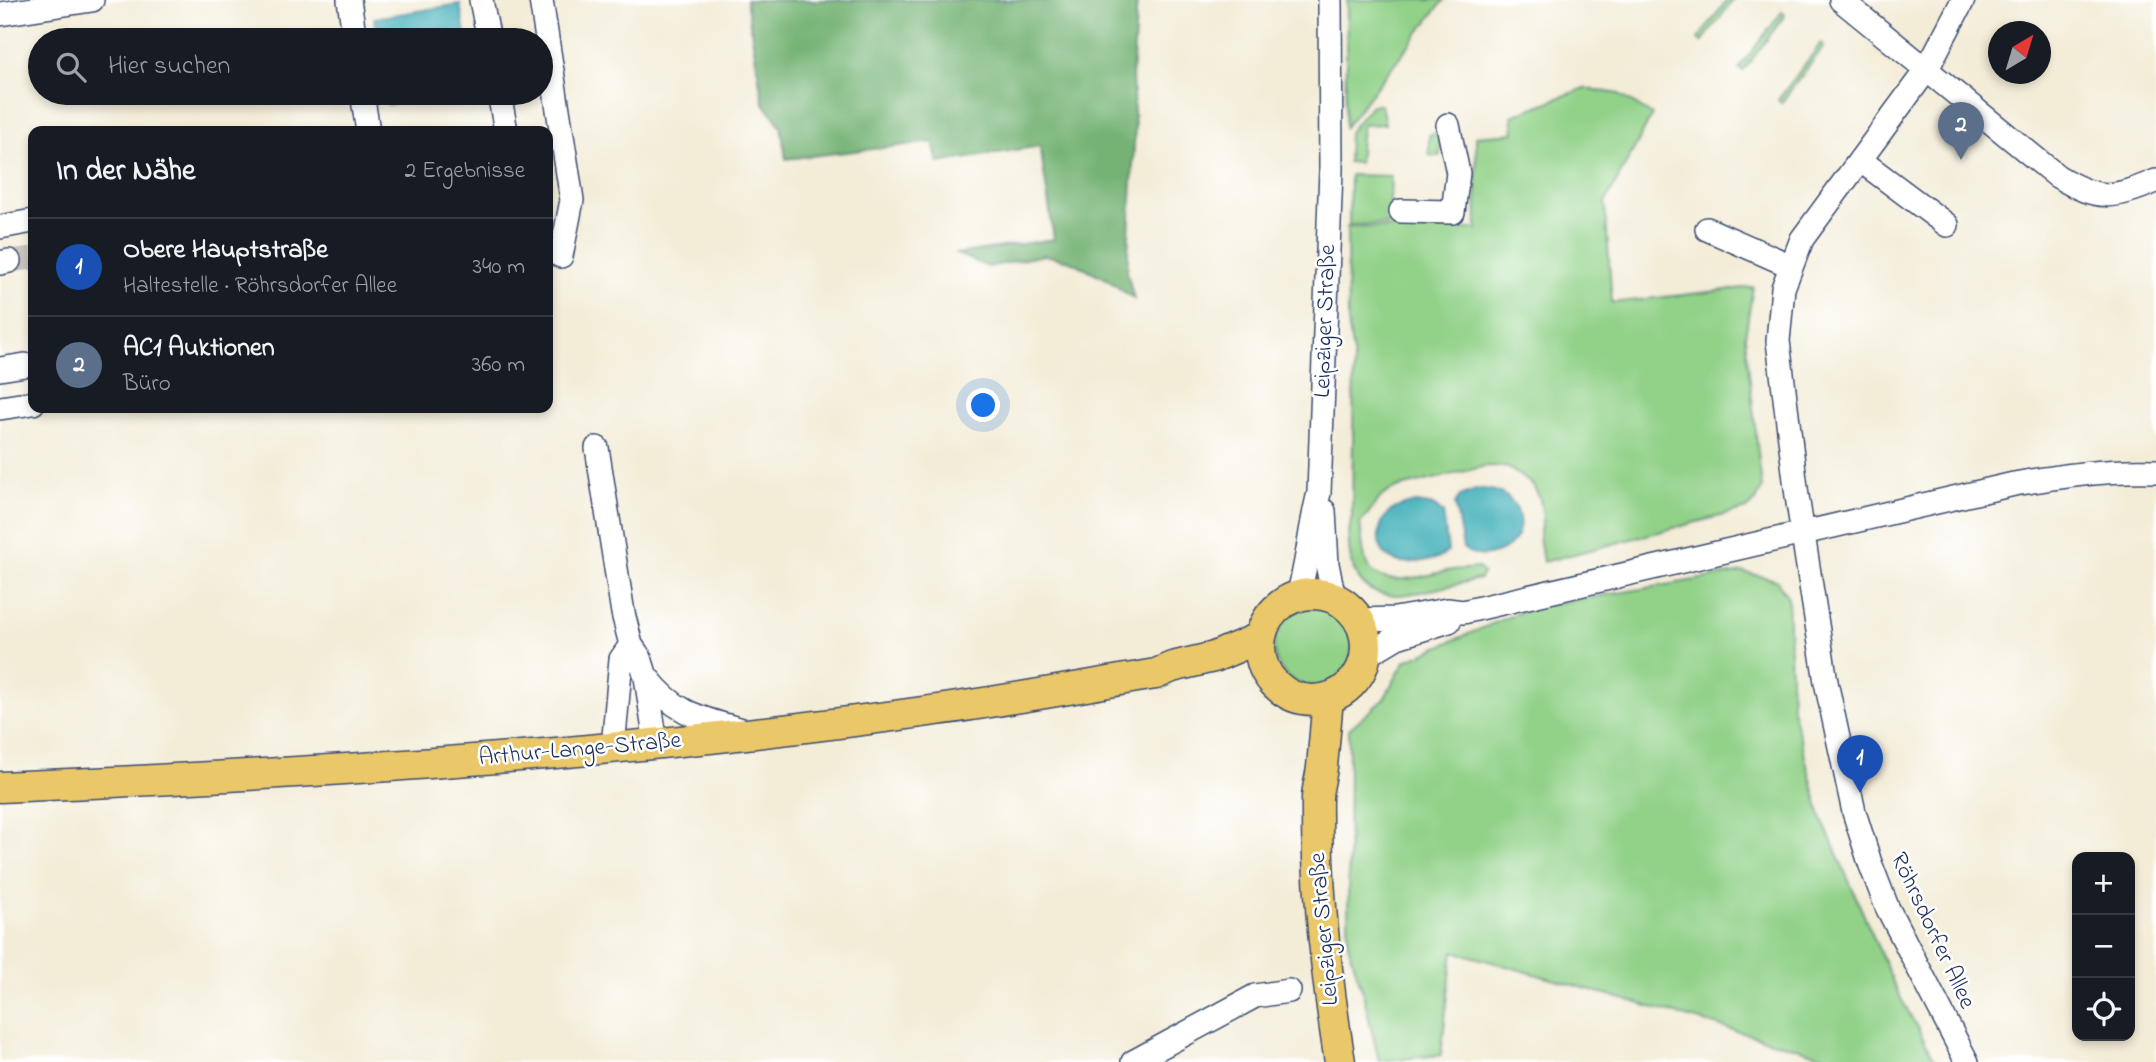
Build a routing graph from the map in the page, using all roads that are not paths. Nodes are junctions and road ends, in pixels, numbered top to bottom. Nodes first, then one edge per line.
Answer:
1 (92, 0) edge
2 (349, 0) edge
3 (481, 0) edge
4 (541, 0) edge
5 (1330, 0) edge
6 (1841, 0) edge
7 (1963, 0) edge
8 (0, 13) edge
9 (353, 28) edge
10 (487, 28) edge
11 (544, 28) edge
12 (1927, 69) junction
13 (364, 105) edge
14 (501, 105) edge
15 (552, 105) edge
16 (1448, 125) dead end
17 (367, 126) edge
18 (505, 126) edge
19 (555, 138) edge
20 (1860, 160) junction
21 (2156, 181) edge
22 (1401, 211) dead end
23 (28, 222) edge
24 (1947, 225) dead end
25 (0, 227) edge
26 (1707, 229) dead end
27 (553, 252) edge
28 (1791, 267) junction
29 (24, 365) dead end
30 (0, 369) edge
31 (28, 404) edge
32 (0, 408) edge
33 (597, 448) dead end
34 (2156, 471) edge
35 (1319, 493) junction
36 (1803, 532) junction
37 (1298, 597) junction
38 (1334, 598) junction
39 (1463, 612) junction
40 (1359, 620) junction
41 (1261, 637) junction
42 (631, 645) junction
43 (1365, 656) junction
44 (1266, 672) junction
45 (1156, 674) junction
46 (646, 677) junction
47 (1298, 698) junction
48 (1328, 698) junction
49 (748, 732) junction
50 (656, 744) junction
51 (613, 748) junction
52 (0, 787) edge
53 (1316, 796) junction
54 (1289, 991) dead end
55 (1133, 1062) edge
56 (1340, 1062) edge
57 (1967, 1062) edge

1 - 8 street
2 - 9 street
3 - 10 street
4 - 11 street
5 - 35 street, Leipziger Straße
6 - 12 street
7 - 12 street, Röhrsdorfer Allee
12 - 20 street, Röhrsdorfer Allee
12 - 21 street
13 - 17 street
14 - 18 street
15 - 19 street
16 - 22 street
19 - 27 street
20 - 24 street
20 - 28 street, Röhrsdorfer Allee
23 - 25 street
26 - 28 street
28 - 36 street, Röhrsdorfer Allee
29 - 30 street
31 - 32 street
33 - 42 street
34 - 36 street
35 - 37 street, Leipziger Straße
35 - 38 street, Leipziger Straße
36 - 39 street
36 - 57 street, Röhrsdorfer Allee
37 - 38 main road
37 - 41 main road
38 - 40 main road
39 - 40 street
39 - 43 street
40 - 43 main road
41 - 44 main road
41 - 45 main road, Arthur-Lange-Straße
42 - 46 street
42 - 51 street
43 - 48 main road
44 - 45 main road, Arthur-Lange-Straße
44 - 47 main road
45 - 49 main road, Arthur-Lange-Straße
46 - 49 street
46 - 50 street
47 - 48 main road
47 - 53 main road, Leipziger Straße
48 - 53 main road, Leipziger Straße
49 - 50 main road, Arthur-Lange-Straße
50 - 51 main road, Arthur-Lange-Straße
51 - 52 main road, Arthur-Lange-Straße
53 - 56 main road, Leipziger Straße
54 - 55 street

